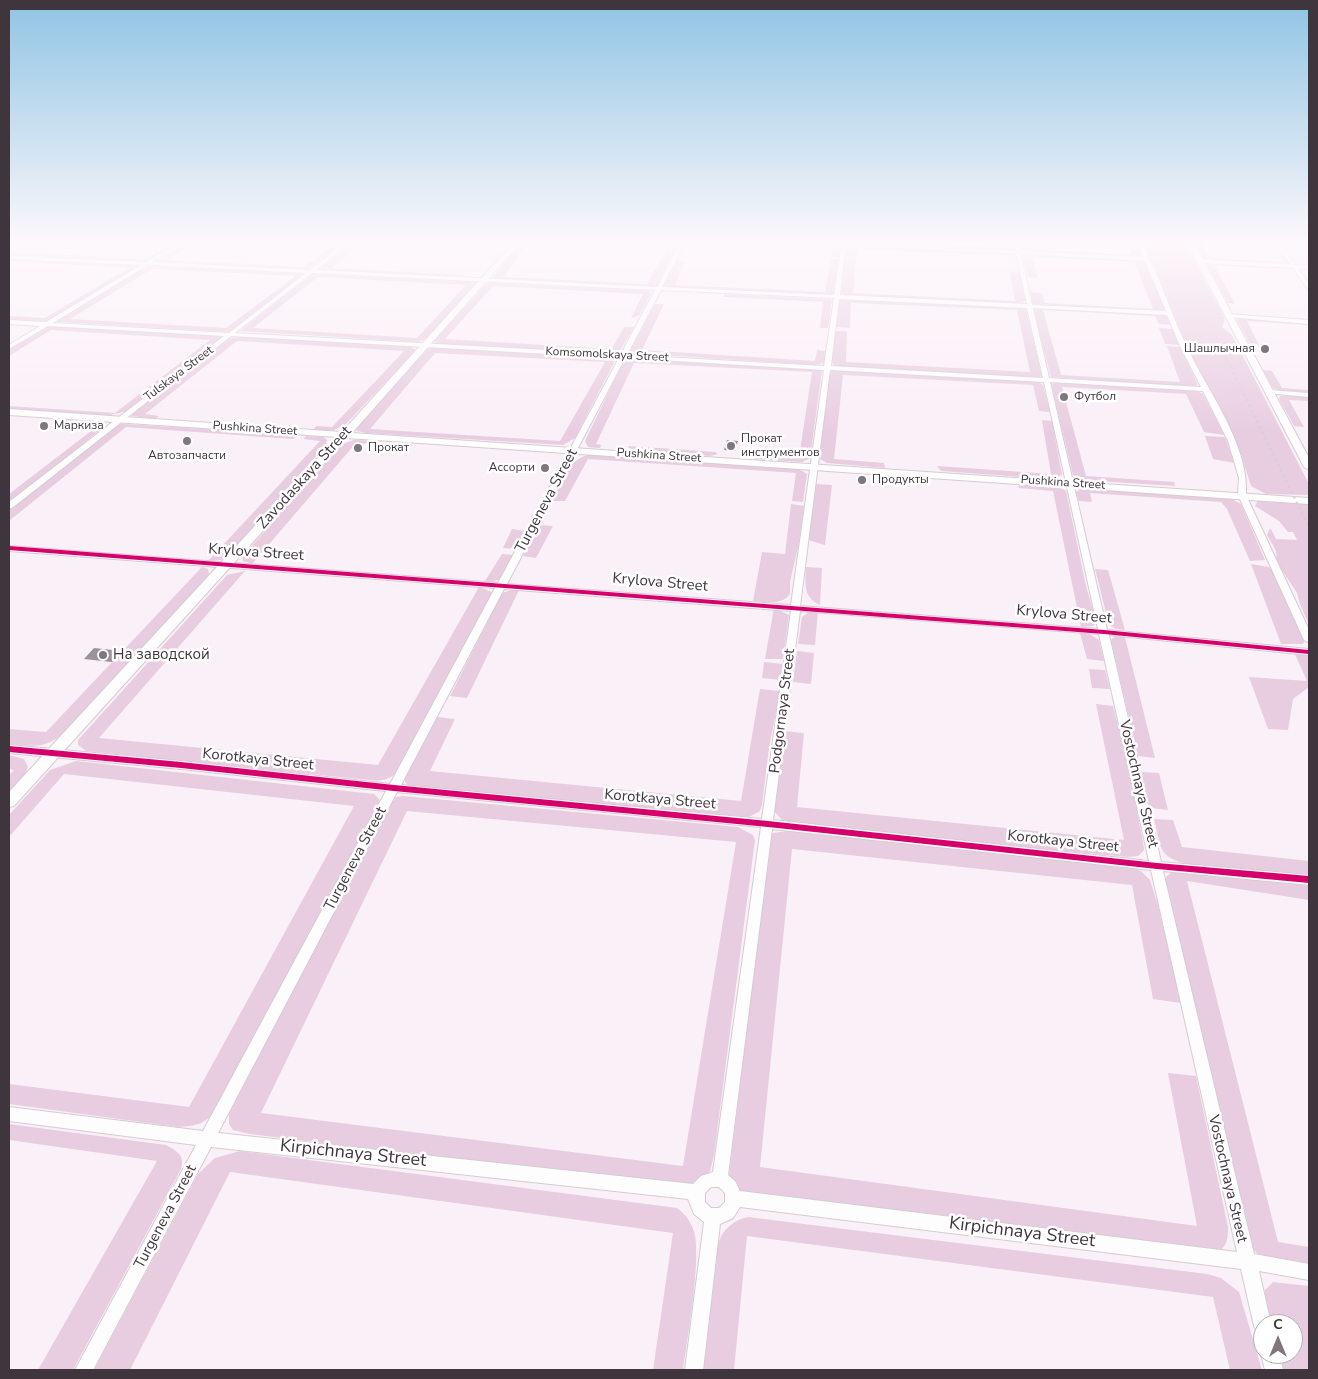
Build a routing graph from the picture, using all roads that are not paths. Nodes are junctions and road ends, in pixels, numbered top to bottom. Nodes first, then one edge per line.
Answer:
1 (78, 305) edge
2 (268, 305) edge
3 (462, 305) edge
4 (649, 305) edge
5 (835, 305) edge
6 (1016, 305) edge
7 (1167, 305) edge
8 (1223, 305) edge
9 (1030, 306) junction
10 (1170, 313) junction
11 (1228, 316) junction
12 (9, 322) edge
13 (1309, 322) edge
14 (47, 324) junction
15 (231, 334) junction
16 (426, 345) junction
17 (9, 347) edge
18 (622, 356) junction
19 (827, 368) junction
20 (1047, 380) junction
21 (1205, 389) junction
22 (1268, 392) junction
23 (1309, 395) edge
24 (9, 412) edge
25 (119, 420) junction
26 (343, 435) junction
27 (574, 450) junction
28 (814, 466) junction
29 (1309, 467) edge
30 (1070, 483) junction
31 (1242, 495) junction
32 (1309, 501) edge
33 (9, 506) edge
34 (9, 548) edge
35 (226, 565) junction
36 (503, 585) junction
37 (796, 608) junction
38 (1104, 632) junction
39 (1309, 640) edge
40 (1309, 652) edge
41 (9, 749) edge
42 (53, 753) junction
43 (394, 788) junction
44 (9, 802) edge
45 (768, 824) junction
46 (1157, 866) junction
47 (1309, 880) edge
48 (9, 1114) edge
49 (208, 1139) junction
50 (720, 1180) junction
51 (697, 1192) junction
52 (734, 1198) junction
53 (713, 1217) junction
54 (1246, 1261) junction
55 (1309, 1272) edge
56 (1260, 1314) edge
57 (84, 1370) edge
58 (694, 1370) edge

1 - 14 street
2 - 15 street, Tulskaya Street
3 - 16 main road, Zavodaskaya Street
4 - 18 street, Turgeneva Street
5 - 19 street, Podgornaya Street
6 - 9 street
7 - 10 street
8 - 11 main road
9 - 10 street
9 - 20 street, Vostochnaya Street
10 - 21 street
11 - 13 street
11 - 22 main road
12 - 14 street, Komsomolskaya Street
14 - 15 street, Komsomolskaya Street
14 - 17 street
15 - 16 street, Komsomolskaya Street
15 - 25 street, Tulskaya Street
16 - 18 street, Komsomolskaya Street
16 - 26 main road, Zavodaskaya Street
18 - 19 street, Komsomolskaya Street
18 - 27 street, Turgeneva Street
19 - 20 street, Komsomolskaya Street
19 - 28 street, Podgornaya Street
20 - 21 street, Komsomolskaya Street
20 - 30 street, Vostochnaya Street
21 - 31 street
22 - 23 street
22 - 29 main road
24 - 25 main road, Pushkina Street
25 - 26 main road, Pushkina Street
25 - 33 street, Tulskaya Street
26 - 27 main road, Pushkina Street
26 - 35 main road, Zavodaskaya Street
27 - 28 main road, Pushkina Street
27 - 36 street, Turgeneva Street
28 - 30 main road, Pushkina Street
28 - 37 street, Podgornaya Street
30 - 31 main road, Pushkina Street
30 - 38 street, Vostochnaya Street
31 - 32 main road, Pushkina Street
31 - 39 street
34 - 35 street, Krylova Street
35 - 36 street, Krylova Street
35 - 42 main road, Zavodaskaya Street
36 - 37 street, Krylova Street
36 - 43 street, Turgeneva Street
37 - 38 street, Krylova Street
37 - 45 street, Podgornaya Street
38 - 40 street, Krylova Street
38 - 46 street, Vostochnaya Street
41 - 42 street, Korotkaya Street
42 - 43 street, Korotkaya Street
42 - 44 main road, Zavodaskaya Street
43 - 45 street, Korotkaya Street
43 - 49 street, Turgeneva Street
45 - 46 street, Korotkaya Street
45 - 50 street, Podgornaya Street
46 - 47 street, Korotkaya Street
46 - 54 street, Vostochnaya Street
48 - 49 street, Kirpichnaya Street
49 - 51 street, Kirpichnaya Street
49 - 57 street, Turgeneva Street
50 - 51 street
50 - 52 street
51 - 53 street
52 - 53 street
52 - 54 street, Kirpichnaya Street
53 - 58 street
54 - 55 street, Kirpichnaya Street
54 - 56 street, Vostochnaya Street

